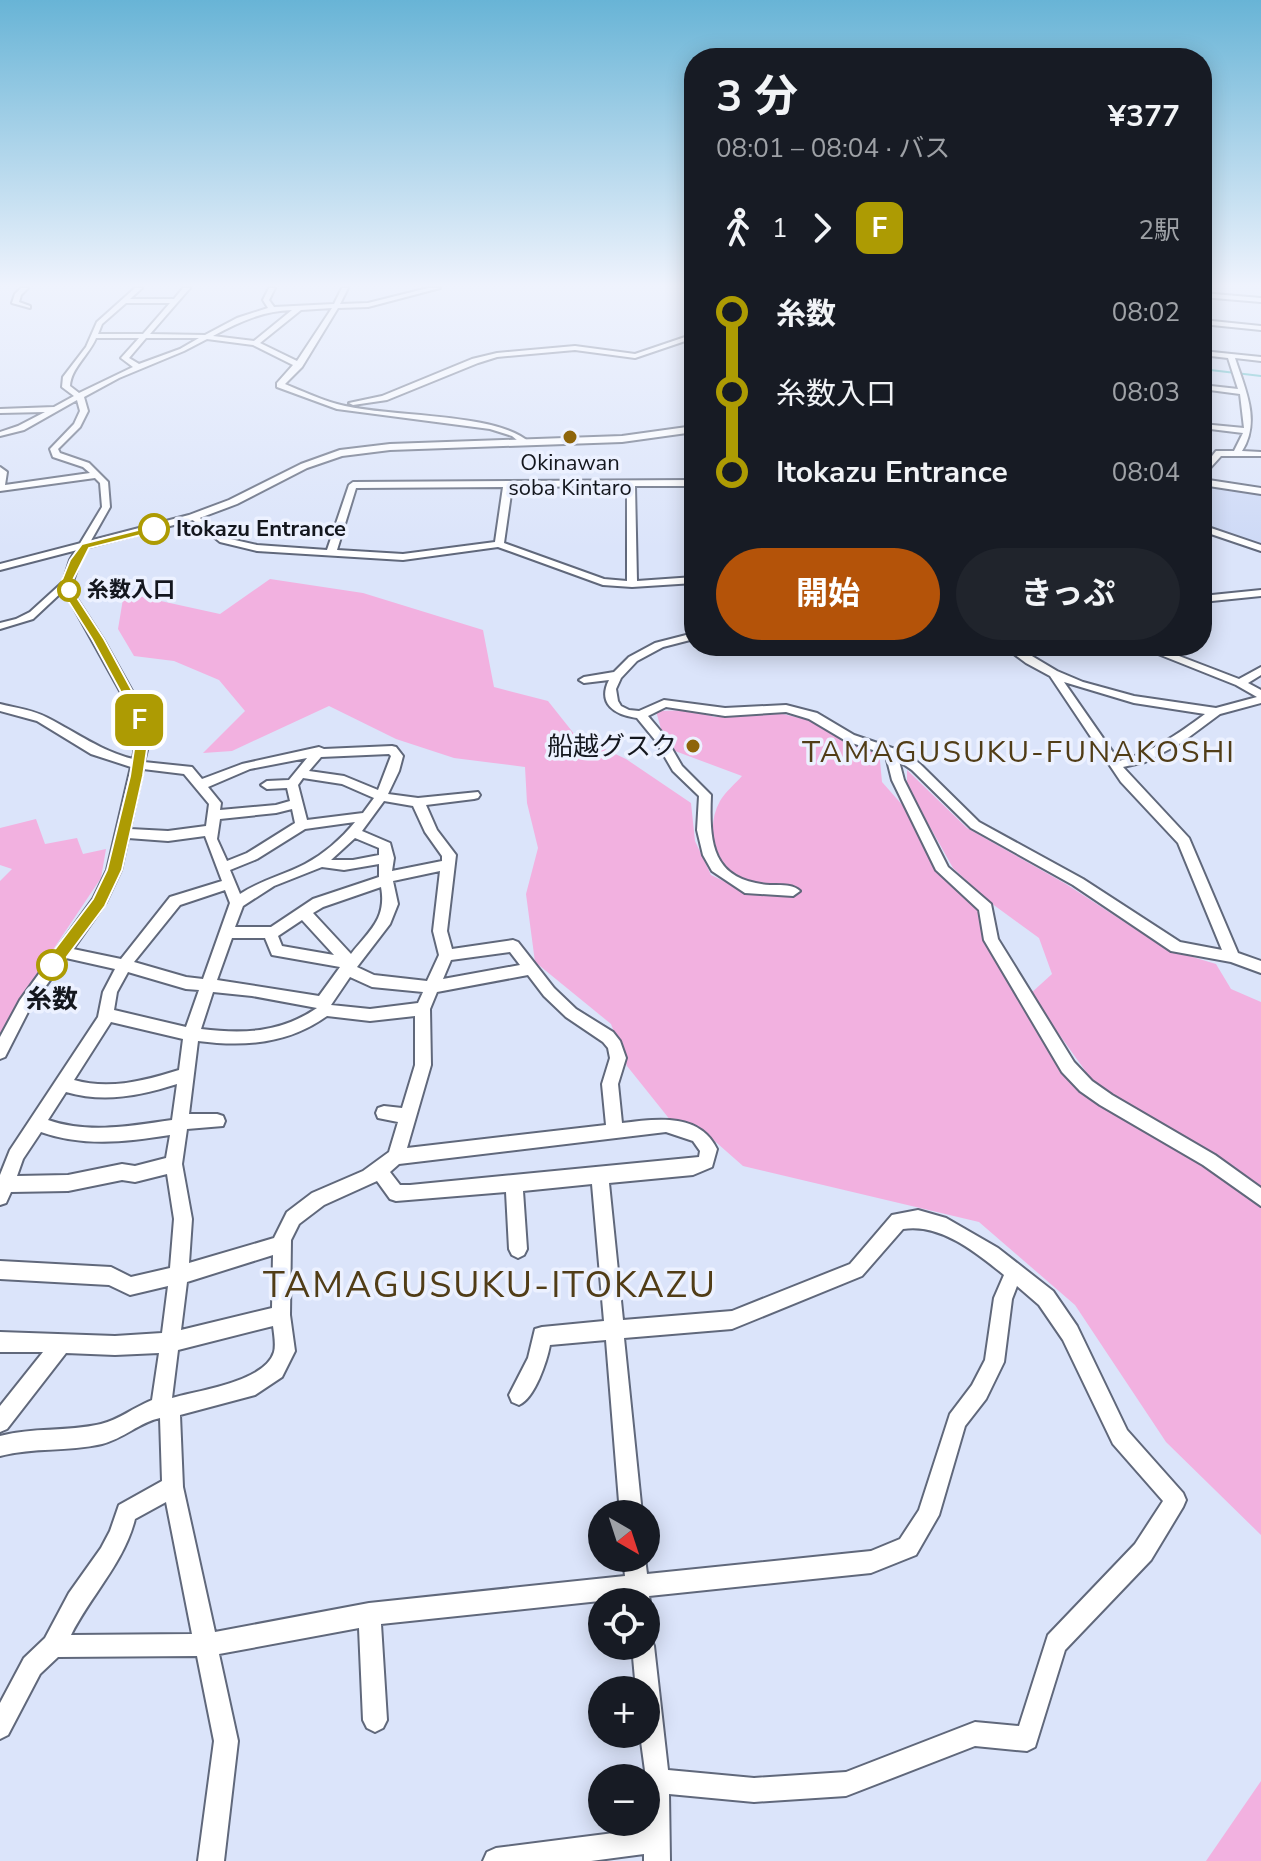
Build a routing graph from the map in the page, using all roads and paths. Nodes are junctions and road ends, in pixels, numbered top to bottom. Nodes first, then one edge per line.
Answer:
1 (70, 375) edge
2 (119, 375) edge
3 (290, 375) edge
4 (441, 375) edge
5 (1236, 375) edge
6 (1212, 388) edge
7 (1241, 392) junction
8 (80, 397) junction
9 (337, 407) junction
10 (56, 409) junction
11 (0, 411) edge
12 (1212, 427) edge
13 (684, 430) edge
14 (1247, 431) junction
15 (0, 434) edge
16 (526, 443) junction
17 (1238, 451) junction
18 (1261, 454) edge
19 (1212, 460) edge
20 (0, 470) edge
21 (97, 475) junction
22 (684, 483) edge
23 (631, 484) junction
24 (1212, 484) edge
25 (508, 485) junction
26 (0, 487) edge
27 (1261, 491) edge
28 (193, 517) junction
29 (1212, 531) edge
30 (499, 544) junction
31 (85, 546) junction
32 (1261, 548) edge
33 (331, 553) junction
34 (0, 567) edge
35 (684, 581) edge
36 (67, 584) junction
37 (632, 584) junction
38 (1261, 593) edge
39 (1212, 598) edge
40 (0, 626) edge
41 (684, 639) edge
42 (1023, 656) edge
43 (1169, 656) edge
44 (1261, 670) edge
45 (618, 675) junction
46 (1055, 677) junction
47 (584, 680) dead end
48 (1240, 683) junction
49 (1261, 697) edge
50 (0, 707) edge
51 (1216, 712) junction
52 (641, 715) junction
53 (319, 751) junction
54 (900, 755) junction
55 (139, 765) junction
56 (1117, 765) junction
57 (302, 774) junction
58 (292, 784) junction
59 (201, 785) junction
60 (267, 785) dead end
61 (474, 795) dead end
62 (383, 797) junction
63 (418, 802) junction
64 (294, 804) junction
65 (216, 815) junction
66 (363, 817) junction
67 (302, 825) junction
68 (213, 830) junction
69 (352, 832) junction
70 (123, 833) junction
71 (387, 858) junction
72 (320, 861) junction
73 (448, 865) junction
74 (223, 868) junction
75 (386, 879) junction
76 (229, 884) junction
77 (793, 891) dead end
78 (237, 903) junction
79 (304, 913) junction
80 (270, 932) junction
81 (226, 933) junction
82 (62, 952) junction
83 (446, 955) junction
84 (1232, 957) junction
85 (124, 965) junction
86 (349, 966) junction
87 (1261, 967) edge
88 (531, 969) junction
89 (207, 985) junction
90 (432, 987) junction
91 (324, 1007) junction
92 (423, 1009) junction
93 (106, 1014) junction
94 (191, 1035) junction
95 (0, 1052) edge
96 (187, 1074) junction
97 (63, 1084) junction
98 (384, 1113) dead end
99 (409, 1116) junction
100 (217, 1121) dead end
101 (37, 1123) junction
102 (180, 1124) junction
103 (615, 1131) junction
104 (396, 1157) junction
105 (174, 1164) junction
106 (378, 1170) junction
107 (600, 1175) junction
108 (514, 1183) junction
109 (4, 1191) edge
110 (1261, 1198) edge
111 (282, 1244) junction
112 (518, 1249) dead end
113 (0, 1270) edge
114 (1015, 1271) junction
115 (179, 1275) junction
116 (281, 1315) junction
117 (615, 1330) junction
118 (169, 1341) junction
119 (0, 1342) edge
120 (60, 1345) junction
121 (519, 1395) dead end
122 (166, 1407) junction
123 (0, 1422) edge
124 (0, 1446) edge
125 (173, 1487) junction
126 (630, 1500) edge
127 (660, 1591) edge
128 (588, 1598) edge
129 (369, 1614) junction
130 (208, 1645) junction
131 (53, 1646) junction
132 (644, 1660) edge
133 (375, 1720) dead end
134 (0, 1727) edge
135 (655, 1764) edge
136 (660, 1781) edge
137 (656, 1851) edge
138 (211, 1861) edge
139 (496, 1861) edge

1 - 8 street
2 - 8 street
3 - 9 street
4 - 9 street
5 - 7 street
6 - 7 street
7 - 14 street
8 - 10 street
8 - 21 street
9 - 16 street
10 - 11 street
10 - 15 street
12 - 14 street
13 - 16 main road
14 - 17 street
16 - 28 main road
17 - 18 street
17 - 19 street
20 - 26 street
21 - 26 street
21 - 31 street
22 - 23 street
23 - 25 street
23 - 37 street
24 - 27 main road
25 - 30 street
25 - 33 street
28 - 31 main road
28 - 33 street
29 - 32 street
30 - 33 street
30 - 37 street
31 - 34 main road
31 - 36 street
35 - 37 street
36 - 40 street
36 - 55 street
38 - 39 street
41 - 45 street
42 - 46 street
43 - 48 street
44 - 48 street
45 - 47 street
45 - 52 street
46 - 51 street
46 - 56 street
48 - 49 street
49 - 51 street
50 - 55 street
51 - 56 street
52 - 54 street
52 - 77 street
53 - 57 street
53 - 59 street
53 - 62 street
54 - 84 street
54 - 110 street
55 - 59 street
55 - 70 street
56 - 84 street
57 - 58 street
57 - 62 street
58 - 60 street
58 - 64 street
59 - 65 street
61 - 63 street
62 - 63 street
62 - 66 street
63 - 73 street
64 - 65 street
64 - 67 street
65 - 68 street
66 - 67 street
66 - 69 street
67 - 74 street
68 - 70 street
68 - 74 street
69 - 71 street
69 - 72 street
70 - 82 street
71 - 72 street
71 - 75 street
72 - 78 street
73 - 75 street
73 - 83 street
74 - 76 street
75 - 79 street
75 - 86 street
76 - 78 street
76 - 85 street
78 - 81 street
79 - 80 street
79 - 86 street
80 - 81 street
80 - 86 street
81 - 89 street
82 - 85 street
82 - 95 street
83 - 88 street
83 - 90 street
84 - 87 street
85 - 89 street
85 - 93 street
86 - 90 street
86 - 91 street
88 - 90 street
88 - 103 street
89 - 91 street
89 - 94 street
90 - 92 street
91 - 92 street
91 - 94 street
92 - 99 street
93 - 94 street
93 - 97 street
94 - 96 street
96 - 97 street
96 - 102 street
97 - 101 street
98 - 99 street
99 - 104 street
100 - 102 street
101 - 102 street
101 - 109 street
102 - 105 street
103 - 104 street
103 - 107 street
104 - 106 street
105 - 109 street
105 - 115 street
106 - 108 street
106 - 111 street
107 - 108 street
107 - 117 street
108 - 112 street
111 - 115 street
111 - 116 street
113 - 115 street
114 - 117 street
114 - 127 street
114 - 136 street
115 - 118 street
116 - 118 street
116 - 122 street
117 - 121 street
117 - 126 street
118 - 120 street
118 - 122 street
119 - 120 street
120 - 123 street
122 - 124 street
122 - 125 street
125 - 130 street
125 - 131 street
128 - 129 street
129 - 130 street
129 - 133 street
130 - 131 street
130 - 138 street
131 - 134 street
132 - 135 street
137 - 139 street

